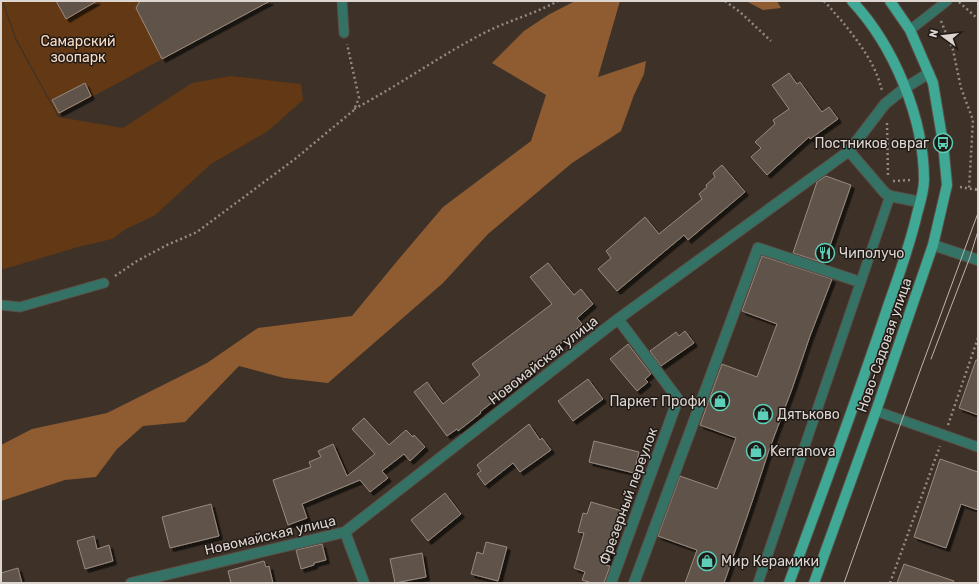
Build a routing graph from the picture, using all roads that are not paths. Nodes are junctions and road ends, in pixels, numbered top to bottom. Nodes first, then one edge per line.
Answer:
1 (342, 1) edge
2 (852, 1) edge
3 (890, 1) edge
4 (947, 1) edge
5 (910, 30) junction
6 (344, 33) road end
7 (929, 73) junction
8 (905, 88) junction
9 (849, 151) junction
10 (890, 196) junction
11 (920, 202) junction
12 (933, 245) junction
13 (978, 260) edge
14 (854, 280) dead end
15 (104, 283) road end
16 (1, 305) edge
17 (618, 319) junction
18 (876, 411) junction
19 (978, 447) edge
20 (345, 532) junction
21 (130, 583) edge
22 (364, 583) edge
23 (611, 583) edge
24 (634, 583) edge
25 (758, 583) edge
26 (789, 583) edge
27 (814, 583) edge

1 - 6 lane
2 - 8 main road, Ново-Садовая улица
3 - 5 main road, Ново-Садовая улица
4 - 5 lane
5 - 7 main road, Ново-Садовая улица
7 - 8 street, Новомайская улица
7 - 12 main road, Ново-Садовая улица
8 - 9 street, Новомайская улица
8 - 11 main road, Ново-Садовая улица
9 - 10 street
9 - 17 street, Новомайская улица
10 - 11 street
10 - 25 lane
11 - 26 main road, Ново-Садовая улица
12 - 13 street
12 - 18 main road, Ново-Садовая улица
14 - 24 street
15 - 16 lane
17 - 20 street, Новомайская улица
17 - 23 street, Фрезерный переулок
18 - 19 lane
18 - 27 main road, Ново-Садовая улица
20 - 21 street, Новомайская улица
20 - 22 street

